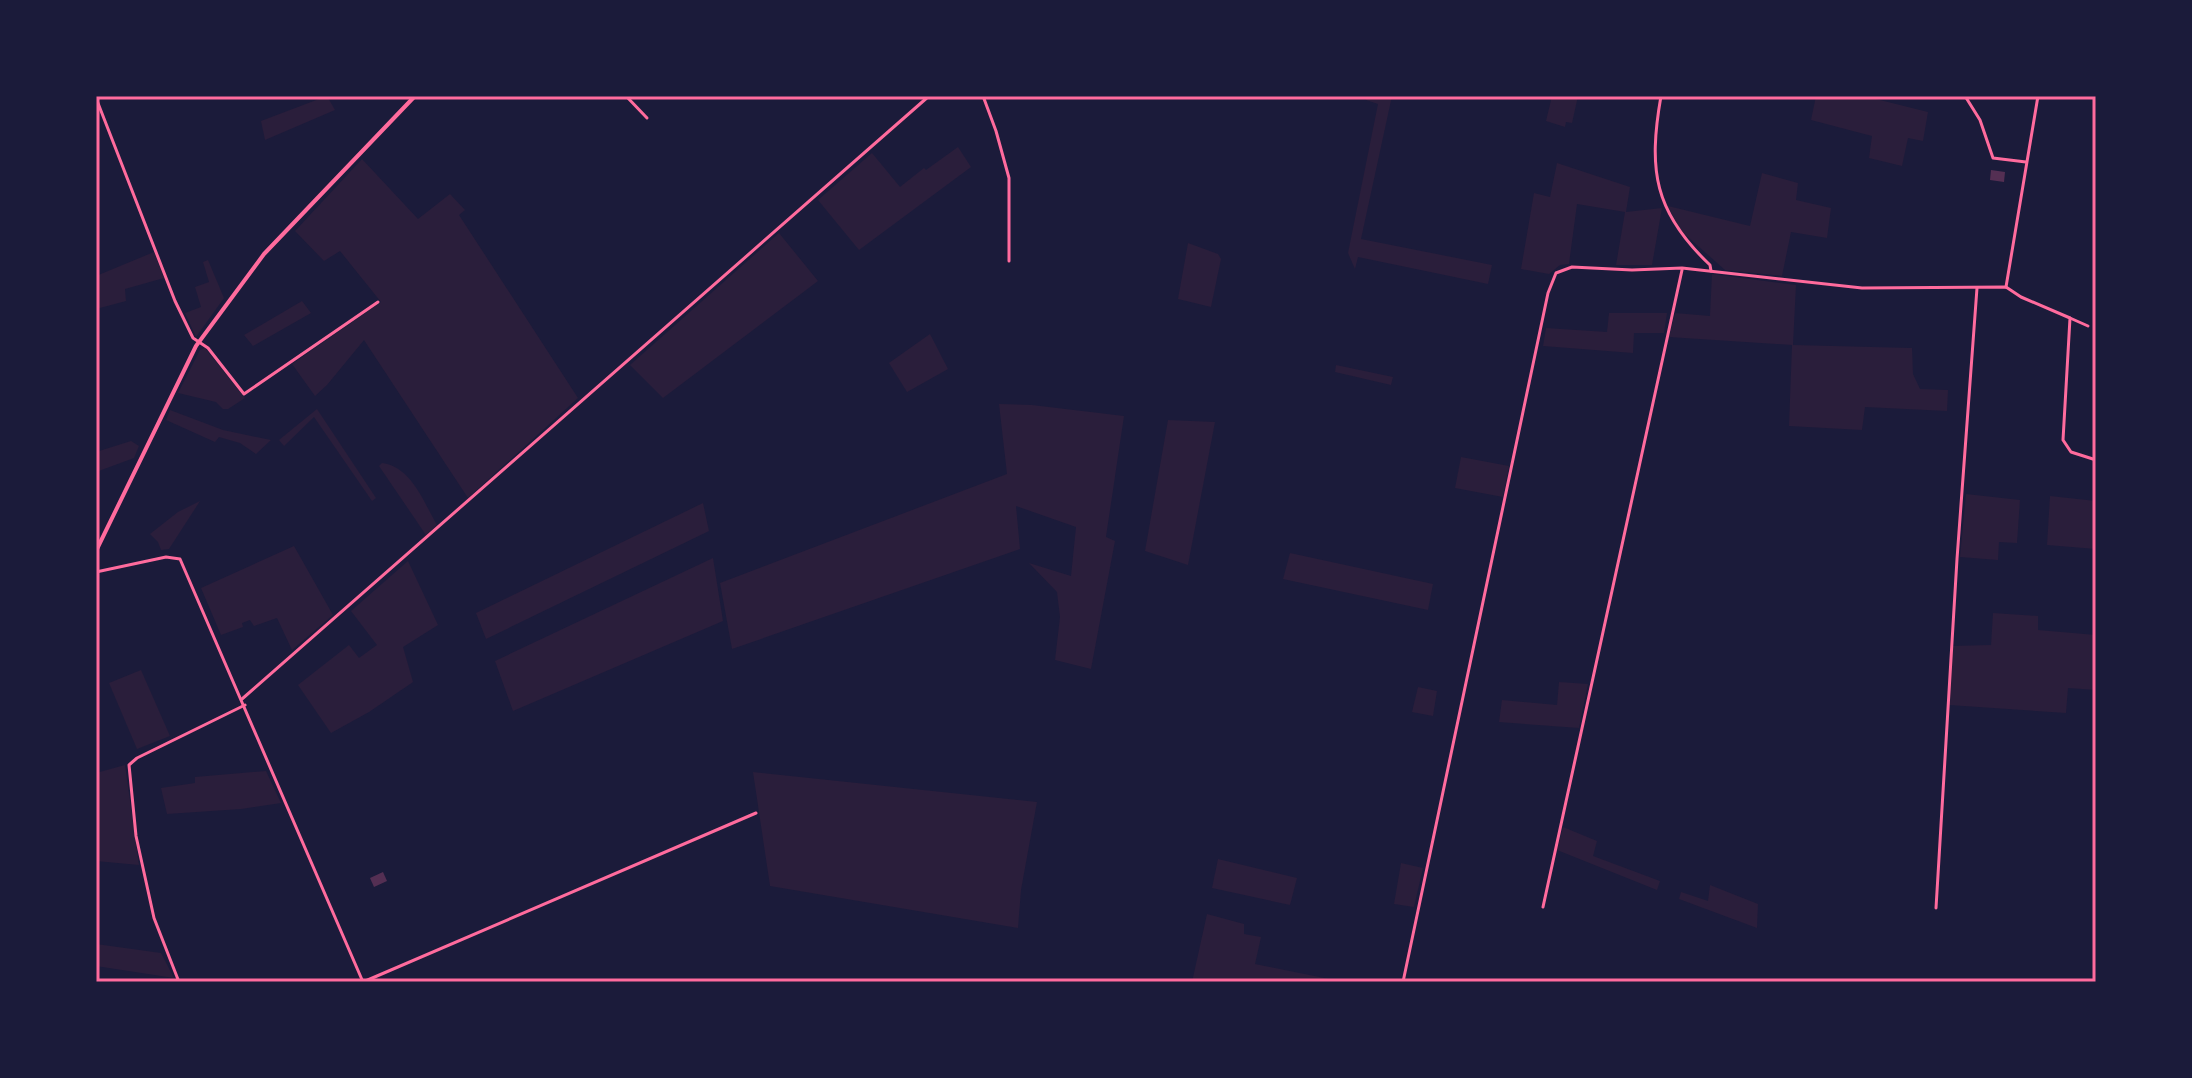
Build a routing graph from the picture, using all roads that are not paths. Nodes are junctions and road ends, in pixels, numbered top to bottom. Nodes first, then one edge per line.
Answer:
1 (415, 96) edge
2 (626, 96) edge
3 (929, 96) edge
4 (983, 96) edge
5 (1661, 96) edge
6 (1965, 96) edge
7 (2038, 96) edge
8 (96, 98) edge
9 (647, 118) dead end
10 (2026, 162) junction
11 (1009, 261) dead end
12 (1682, 268) junction
13 (1711, 271) junction
14 (2006, 287) junction
15 (1977, 288) junction
16 (378, 302) dead end
17 (2070, 318) junction
18 (2088, 326) dead end
19 (199, 341) junction
20 (2096, 460) edge
21 (96, 551) edge
22 (96, 572) edge
23 (242, 699) junction
24 (245, 705) junction
25 (756, 813) dead end
26 (1543, 907) dead end
27 (1936, 908) dead end
28 (179, 982) edge
29 (363, 982) edge
30 (1403, 982) edge

1 - 19 main road
2 - 9 street
3 - 23 street
4 - 11 street
5 - 13 street
6 - 10 street
7 - 10 street
8 - 19 street
10 - 14 street
12 - 13 street
12 - 26 street
12 - 30 street
13 - 15 street
14 - 15 street
14 - 17 street
15 - 27 street
16 - 19 street
17 - 18 street
17 - 20 street
19 - 21 main road
22 - 23 street
23 - 24 street
24 - 28 street
24 - 29 street
25 - 29 street

